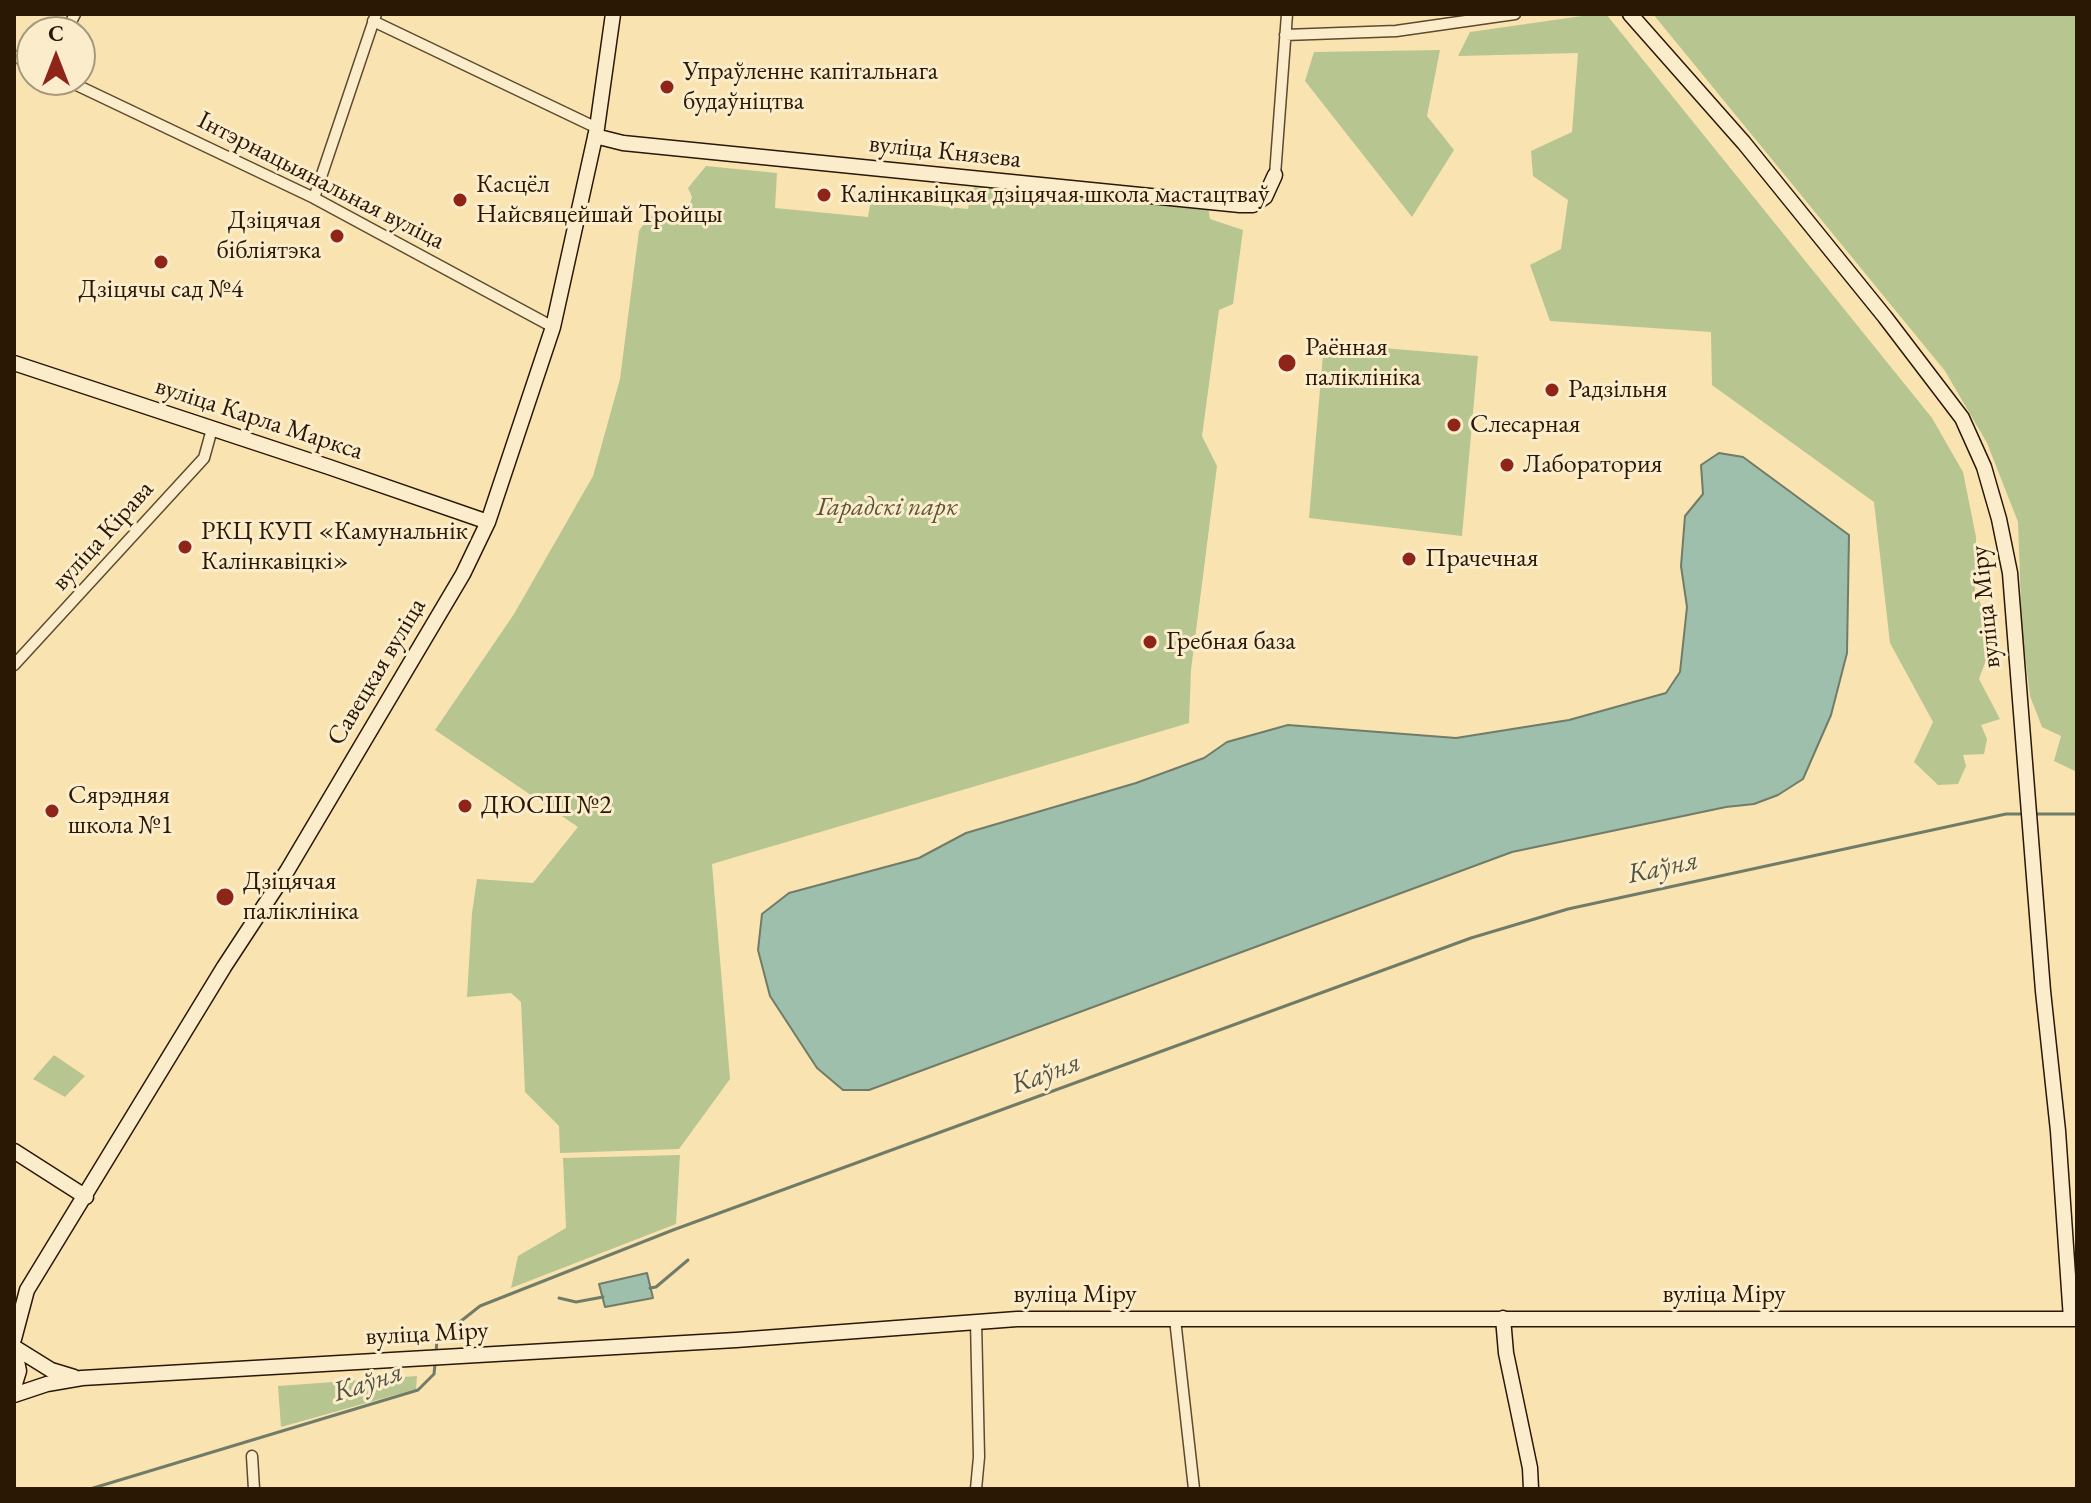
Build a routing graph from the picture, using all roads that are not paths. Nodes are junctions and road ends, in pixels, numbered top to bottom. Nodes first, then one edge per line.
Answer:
1 (613, 14) edge
2 (1287, 14) edge
3 (1515, 14) edge
4 (1630, 14) edge
5 (375, 18) edge
6 (1285, 35) junction
7 (96, 94) edge
8 (596, 132) junction
9 (1275, 175) joint
10 (314, 198) junction
11 (553, 327) junction
12 (14, 363) edge
13 (212, 429) junction
14 (488, 522) junction
15 (14, 665) edge
16 (14, 1151) edge
17 (86, 1197) junction
18 (27, 1290) junction
19 (14, 1302) edge
20 (1503, 1318) junction
21 (1175, 1319) junction
22 (2074, 1319) edge
23 (976, 1321) junction
24 (14, 1339) edge
25 (14, 1347) edge
26 (82, 1378) junction
27 (14, 1387) edge
28 (14, 1395) edge
29 (252, 1456) dead end
30 (254, 1489) edge
31 (976, 1489) edge
32 (1194, 1489) edge
33 (1531, 1489) edge

1 - 8 main road, Савецкая вуліца
2 - 6 street
3 - 6 street
4 - 22 main road, вуліца Міру
5 - 8 street
5 - 10 street
6 - 9 street
7 - 10 street, Інтэрнацыянальная вуліца
8 - 9 main road, вуліца Князева
8 - 11 main road, Савецкая вуліца
10 - 11 street, Інтэрнацыянальная вуліца
11 - 14 main road, Савецкая вуліца
12 - 13 main road, вуліца Карла Маркса
13 - 14 main road, вуліца Карла Маркса
13 - 15 street, вуліца Кірава
14 - 17 main road, Савецкая вуліца
16 - 17 main road
17 - 18 main road, Савецкая вуліца
18 - 19 main road, Савецкая вуліца
18 - 24 main road, Савецкая вуліца
20 - 21 main road, вуліца Міру
20 - 22 main road, вуліца Міру
20 - 33 main road
21 - 23 main road, вуліца Міру
21 - 32 street
23 - 26 main road, вуліца Міру
23 - 31 street
25 - 26 main road, вуліца Міру
25 - 27 main road
26 - 28 main road, вуліца Міру
29 - 30 street

